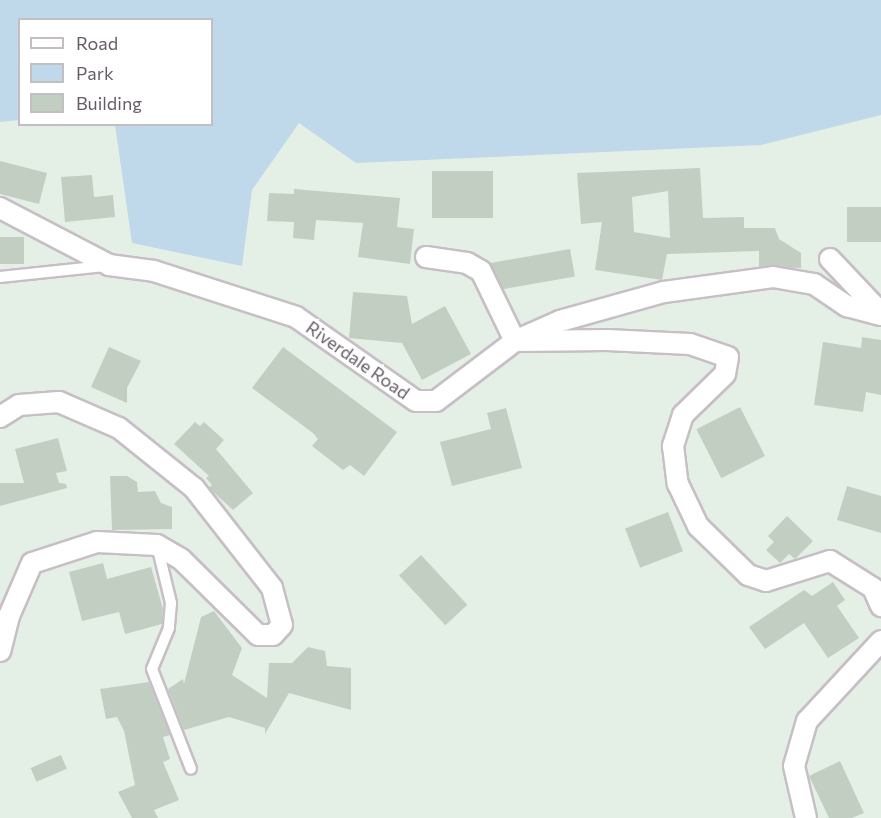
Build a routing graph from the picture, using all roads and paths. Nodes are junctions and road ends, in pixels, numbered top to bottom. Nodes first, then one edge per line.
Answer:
1 (0, 208) edge
2 (426, 257) dead end
3 (830, 259) dead end
4 (109, 265) junction
5 (0, 278) edge
6 (881, 314) edge
7 (514, 341) junction
8 (0, 417) edge
9 (157, 545) junction
10 (881, 606) edge
11 (4, 616) edge
12 (881, 640) edge
13 (0, 651) edge
14 (191, 769) dead end
15 (806, 818) edge

1 - 4 street, Riverdale Road
2 - 7 street
3 - 6 street
4 - 5 lane
4 - 7 street, Riverdale Road
6 - 7 street, Riverdale Road
7 - 10 street
8 - 9 street
9 - 11 street
9 - 14 lane
11 - 13 street
12 - 15 street

